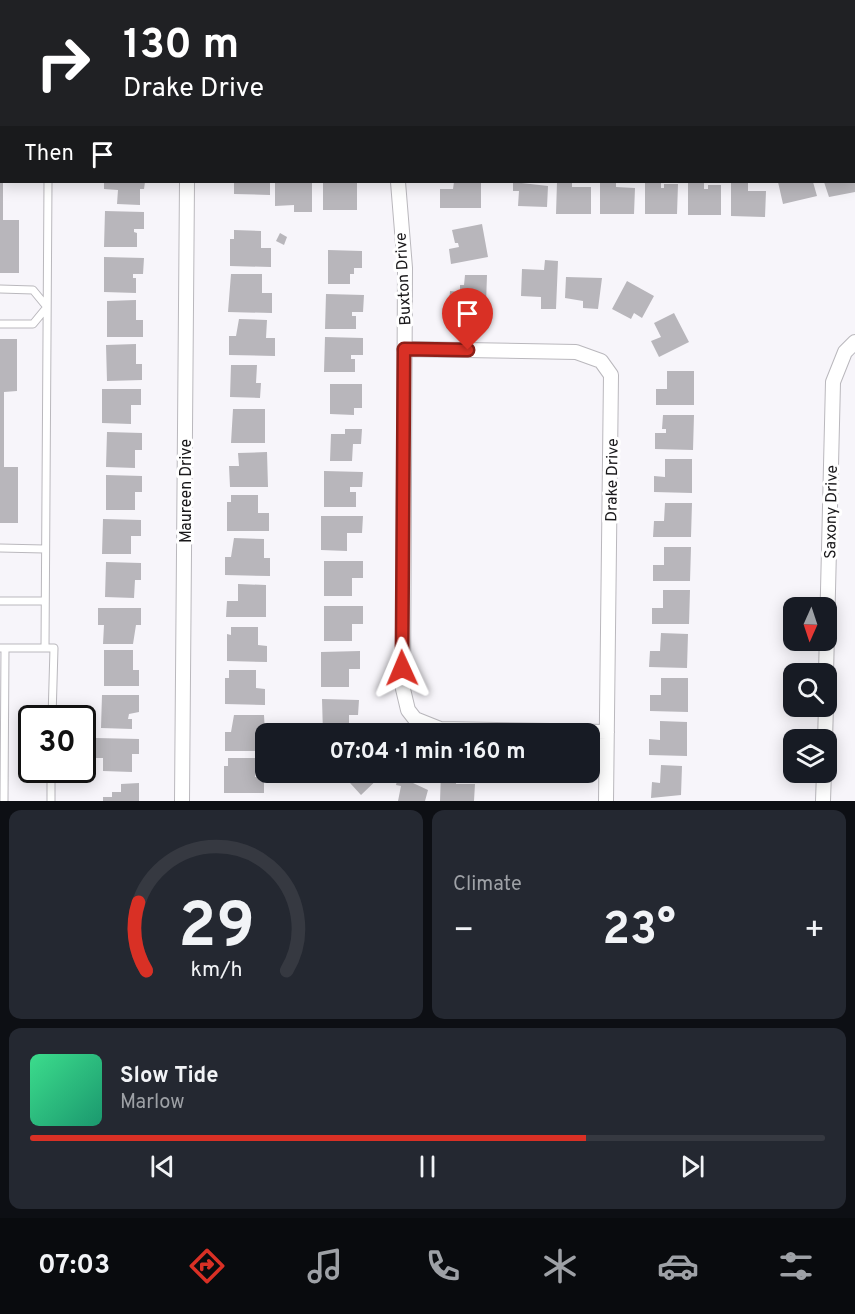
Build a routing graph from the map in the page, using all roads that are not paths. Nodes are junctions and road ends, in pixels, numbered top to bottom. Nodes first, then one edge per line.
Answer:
1 (48, 183) edge
2 (187, 183) edge
3 (398, 183) edge
4 (0, 289) edge
5 (47, 307) junction
6 (0, 324) edge
7 (850, 347) edge
8 (404, 349) junction
9 (0, 549) edge
10 (44, 549) junction
11 (0, 601) edge
12 (45, 602) junction
13 (2, 648) edge
14 (45, 648) junction
15 (826, 663) edge
16 (52, 705) edge
17 (607, 732) junction
18 (51, 783) edge
19 (824, 783) edge
20 (4, 801) edge
21 (51, 801) edge
22 (182, 801) edge
23 (606, 801) edge
24 (824, 801) edge

1 - 5 lane
2 - 22 street, Maureen Drive
3 - 8 street, Buxton Drive
4 - 5 lane
5 - 6 lane
5 - 10 lane
7 - 15 street, Saxony Drive
8 - 17 street, Buxton Drive
8 - 17 street, Drake Drive
9 - 10 lane
10 - 12 lane
11 - 12 lane
12 - 14 lane
13 - 14 lane
13 - 20 lane
14 - 16 lane
17 - 23 street, Drake Drive
18 - 21 lane
19 - 24 street

